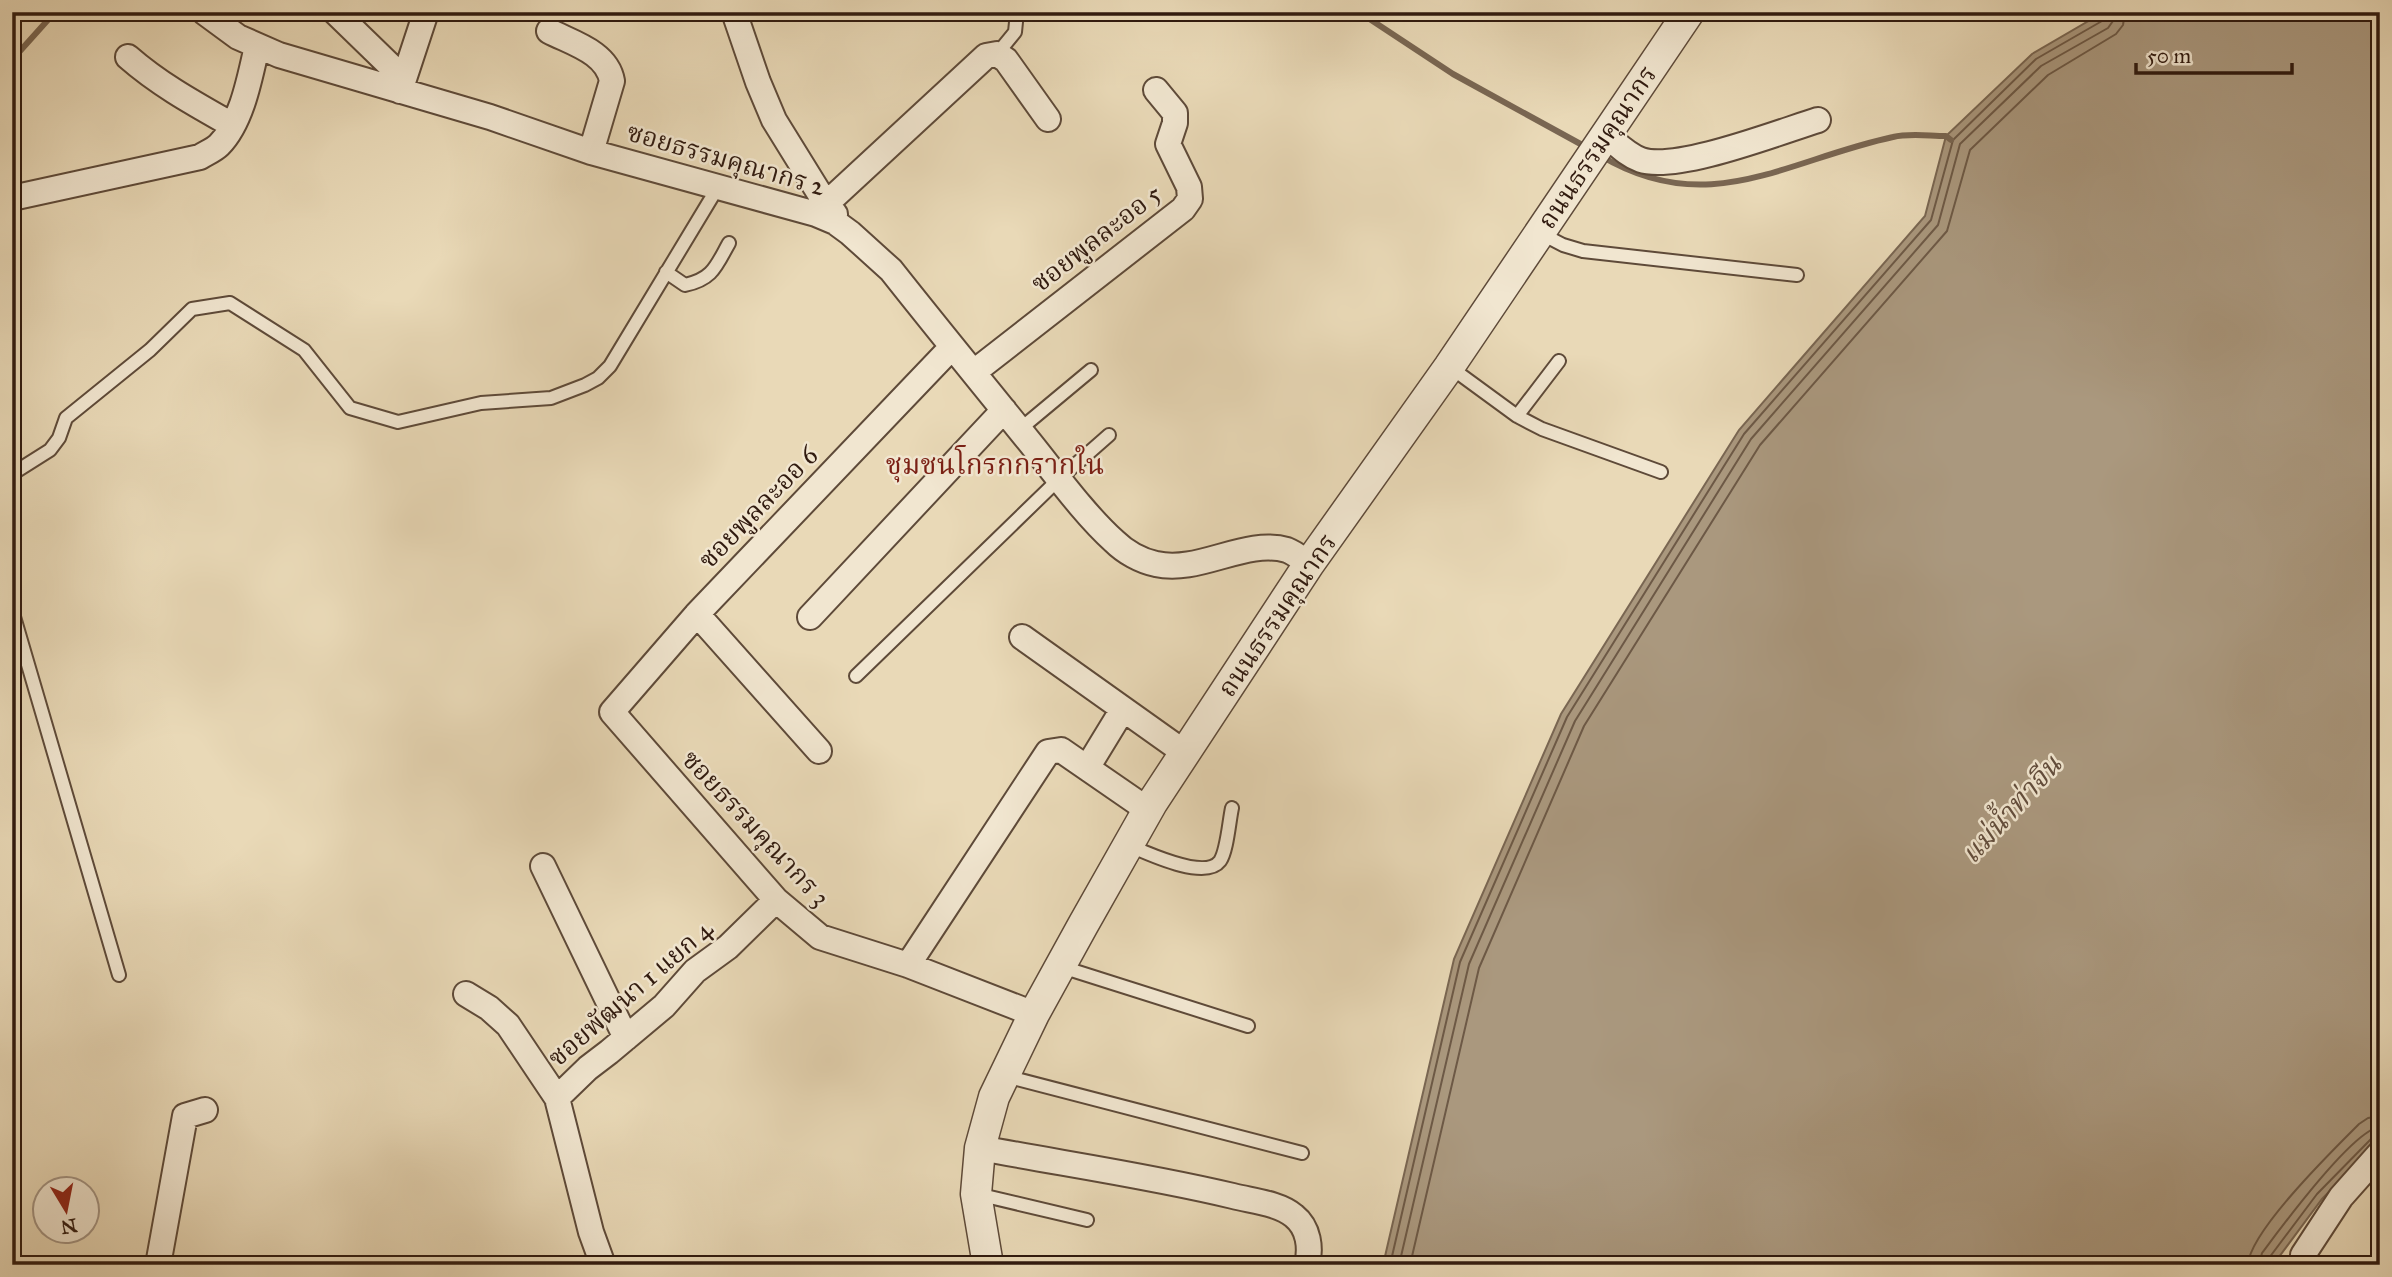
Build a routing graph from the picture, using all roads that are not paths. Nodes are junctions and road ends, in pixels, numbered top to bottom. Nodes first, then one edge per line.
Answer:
1 (204, 12) edge
2 (335, 12) edge
3 (426, 12) edge
4 (734, 12) edge
5 (1017, 12) edge
6 (1689, 12) edge
7 (549, 31) dead end
8 (257, 46) junction
9 (997, 54) junction
10 (128, 57) dead end
11 (402, 85) junction
12 (1156, 90) dead end
13 (1048, 119) dead end
14 (1818, 120) dead end
15 (232, 125) junction
16 (1603, 139) junction
17 (590, 152) junction
18 (718, 187) junction
19 (12, 198) edge
20 (826, 204) junction
21 (1540, 232) junction
22 (858, 239) junction
23 (729, 243) dead end
24 (666, 272) junction
25 (1797, 275) dead end
26 (952, 347) junction
27 (1559, 361) dead end
28 (1449, 367) junction
29 (1091, 370) dead end
30 (974, 372) junction
31 (1517, 416) junction
32 (1012, 420) junction
33 (1109, 435) dead end
34 (1661, 472) dead end
35 (12, 474) edge
36 (1059, 479) junction
37 (1309, 564) junction
38 (12, 610) edge
39 (697, 614) junction
40 (810, 617) dead end
41 (1022, 637) dead end
42 (856, 676) dead end
43 (1123, 709) junction
44 (612, 712) joint
45 (819, 751) dead end
46 (1185, 753) junction
47 (1087, 768) junction
48 (1232, 808) dead end
49 (1148, 810) junction
50 (1128, 845) junction
51 (543, 866) dead end
52 (776, 900) junction
53 (908, 965) junction
54 (1061, 967) junction
55 (119, 975) dead end
56 (466, 994) dead end
57 (1034, 1014) junction
58 (1248, 1026) dead end
59 (626, 1038) junction
60 (1004, 1076) junction
61 (557, 1098) junction
62 (205, 1110) dead end
63 (980, 1148) junction
64 (1302, 1153) dead end
65 (2380, 1153) edge
66 (976, 1194) junction
67 (1087, 1220) dead end
68 (2303, 1255) dead end
69 (158, 1265) edge
70 (603, 1265) edge
71 (988, 1265) edge
72 (1307, 1265) edge

1 - 8 street, ซอยธรรมคุณากร 2
2 - 11 street
3 - 11 street
4 - 20 street
5 - 9 lane
6 - 16 street, ถนนธรรมคุณากร
7 - 17 street
8 - 11 street, ซอยธรรมคุณากร 2
8 - 15 street
9 - 13 street
9 - 20 street
10 - 15 street
11 - 17 street, ซอยธรรมคุณากร 2
12 - 30 street, ซอยพูลละออ 5
14 - 16 street
15 - 19 street
16 - 21 street, ถนนธรรมคุณากร
17 - 18 street, ซอยธรรมคุณากร 2
18 - 22 street, ซอยธรรมคุณากร 2
18 - 24 lane
20 - 22 street
21 - 25 lane
21 - 28 street, ถนนธรรมคุณากร
22 - 26 street, ซอยธรรมคุณากร 2
23 - 24 lane
24 - 35 lane
26 - 30 street, ซอยธรรมคุณากร 2
26 - 39 street, ซอยพูลละออ 6
27 - 31 lane
28 - 31 lane
28 - 37 street, ถนนธรรมคุณากร
29 - 32 lane
30 - 32 street, ซอยธรรมคุณากร 2
31 - 34 lane
32 - 36 street, ซอยธรรมคุณากร 2
32 - 40 street
33 - 36 lane
36 - 37 street, ซอยธรรมคุณากร 2
36 - 42 lane
37 - 46 street, ถนนธรรมคุณากร
38 - 55 lane
39 - 44 street, ซอยพูลละออ 6
39 - 45 street
41 - 43 street
43 - 46 street
43 - 47 street
44 - 52 street, ซอยธรรมคุณากร 3
46 - 49 street, ถนนธรรมคุณากร
47 - 49 street
47 - 53 street
48 - 50 lane
49 - 50 street, ถนนธรรมคุณากร
50 - 54 street, ถนนธรรมคุณากร
51 - 59 street
52 - 53 street, ซอยธรรมคุณากร 3
52 - 59 street, ซอยพัฒนา 1 แยก 4
53 - 57 street, ซอยธรรมคุณากร 3
54 - 57 street, ถนนธรรมคุณากร
54 - 58 lane
56 - 61 street
57 - 60 street, ถนนธรรมคุณากร
59 - 61 street, ซอยพัฒนา 1 แยก 4
60 - 63 street, ถนนธรรมคุณากร
60 - 64 lane
61 - 70 street, ซอยพัฒนา 1 แยก 4
62 - 69 street
63 - 66 street, ถนนธรรมคุณากร
63 - 72 street
65 - 68 street
66 - 67 lane
66 - 71 street, ถนนธรรมคุณากร

